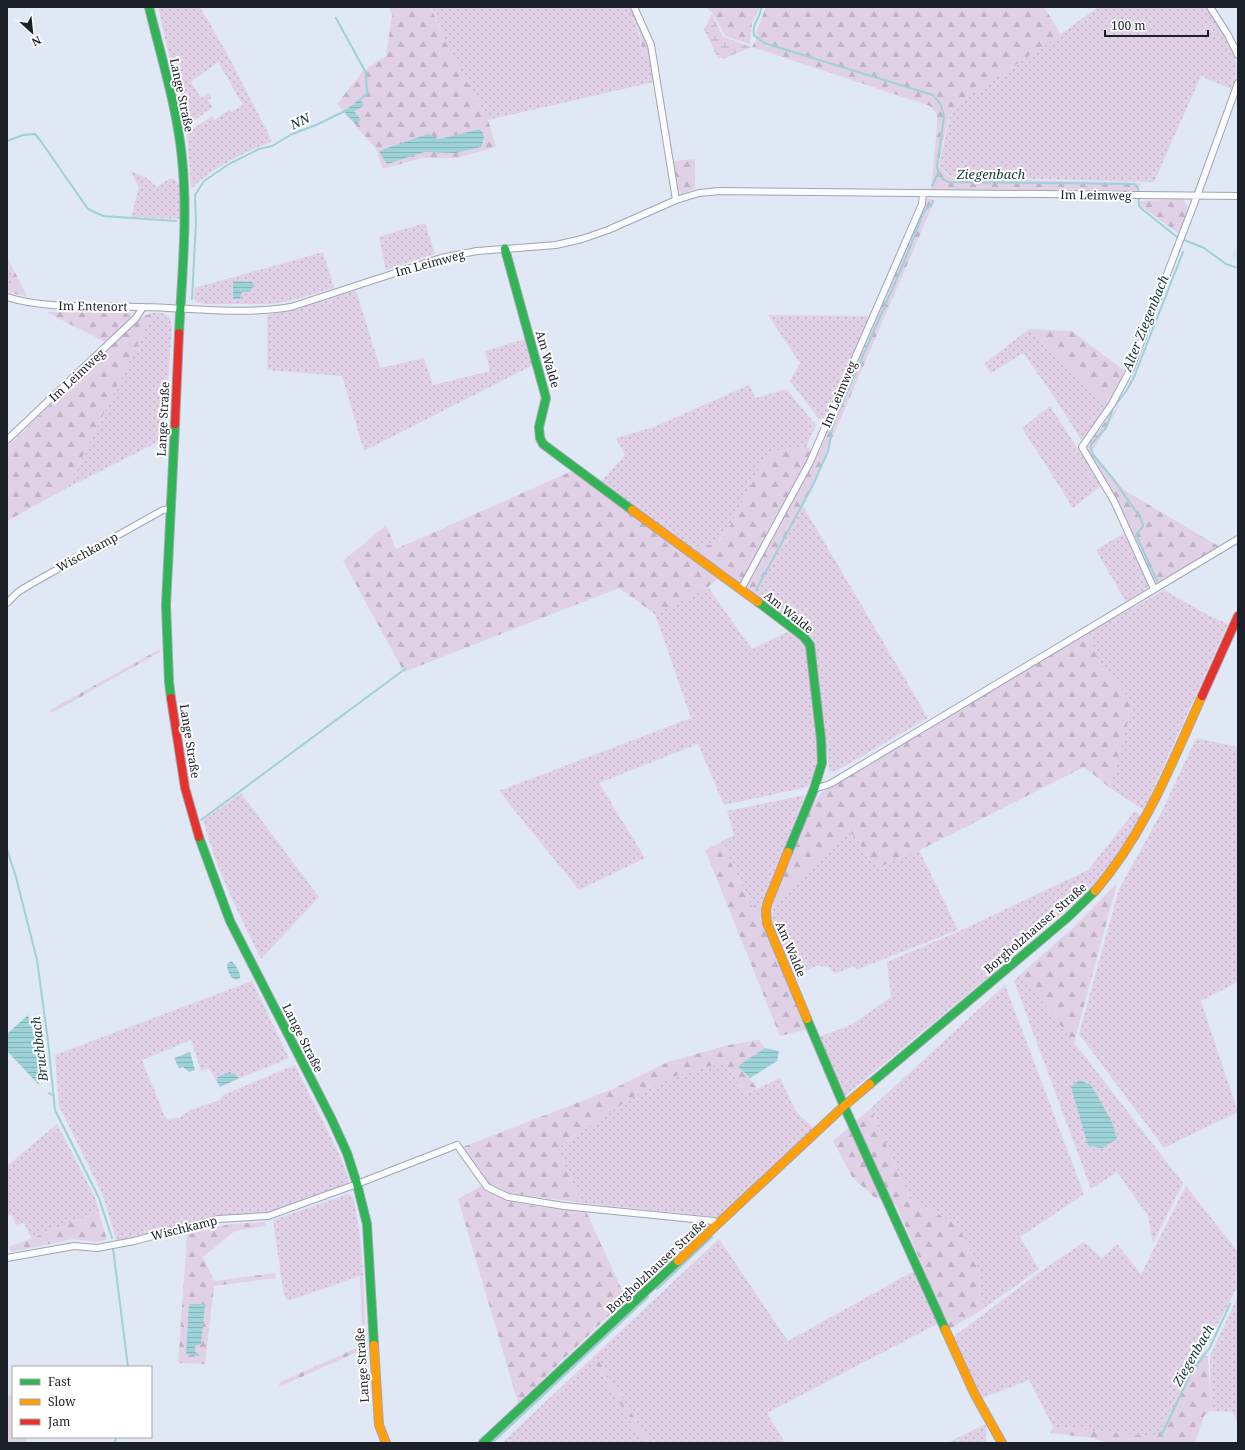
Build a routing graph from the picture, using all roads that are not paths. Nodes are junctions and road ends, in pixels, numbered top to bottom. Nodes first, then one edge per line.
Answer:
1 (149, 7) edge
2 (634, 7) edge
3 (1210, 7) edge
4 (1238, 55) edge
5 (1238, 82) edge
6 (923, 193) junction
7 (1198, 196) junction
8 (1238, 196) edge
9 (676, 200) junction
10 (505, 249) junction
11 (7, 297) edge
12 (143, 307) junction
13 (181, 309) junction
14 (7, 440) edge
15 (171, 509) junction
16 (1238, 539) edge
17 (741, 589) junction
18 (1154, 589) junction
19 (7, 603) edge
20 (1238, 616) edge
21 (814, 789) junction
22 (844, 1106) junction
23 (357, 1184) junction
24 (718, 1224) junction
25 (7, 1258) edge
26 (386, 1443) edge
27 (483, 1443) edge
28 (1002, 1443) edge

1 - 13 street, Lange Straße
2 - 9 street
3 - 4 street
5 - 7 street
6 - 7 street, Im Leimweg
6 - 9 street, Im Leimweg
6 - 17 street, Im Leimweg
7 - 8 street, Im Leimweg
7 - 18 street
9 - 10 street, Im Leimweg
10 - 13 street, Im Leimweg
10 - 17 street, Am Walde
11 - 12 street, Im Entenort
12 - 13 street, Im Entenort
12 - 14 street, Im Leimweg
13 - 15 street, Lange Straße
15 - 19 street, Wischkamp
15 - 23 street, Lange Straße
16 - 18 street
17 - 21 street, Am Walde
18 - 21 street
20 - 22 street, Borgholzhauser Straße
21 - 22 street, Am Walde
22 - 24 street, Borgholzhauser Straße
22 - 28 street
23 - 24 street, Wischkamp
23 - 25 street, Wischkamp
23 - 26 street, Lange Straße
24 - 27 street, Borgholzhauser Straße

